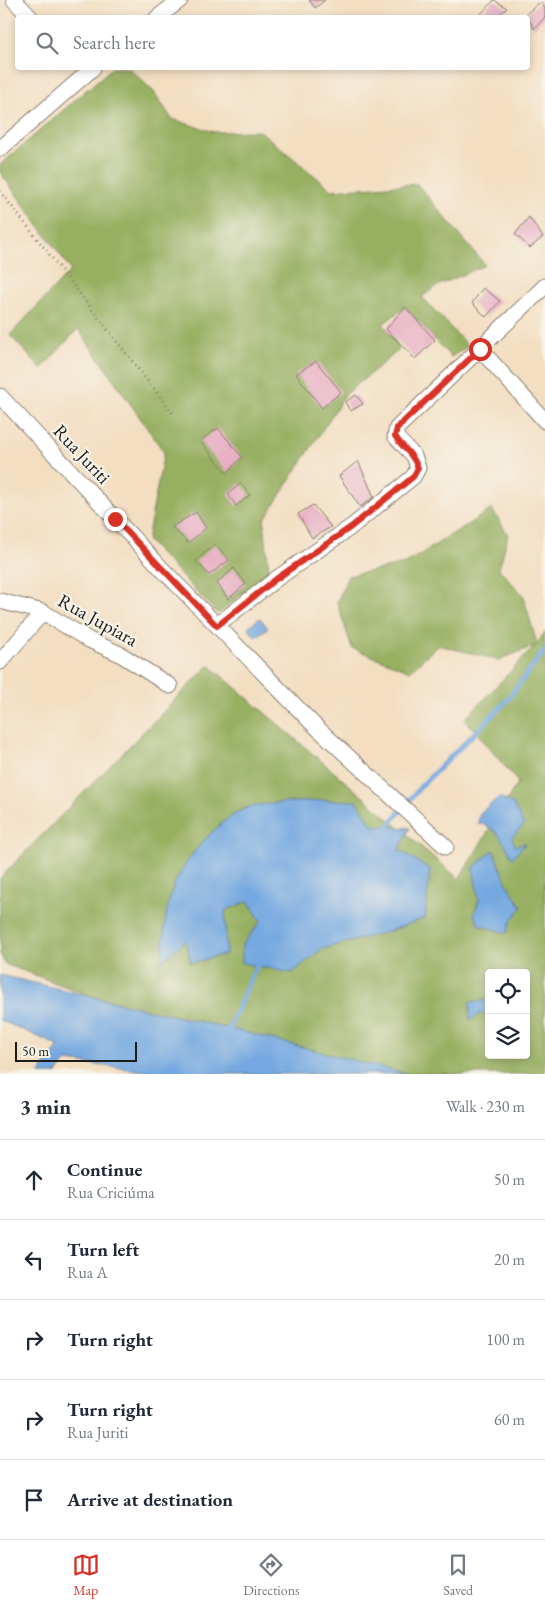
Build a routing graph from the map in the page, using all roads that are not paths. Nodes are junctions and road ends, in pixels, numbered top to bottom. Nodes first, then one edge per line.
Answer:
1 (14, 0) edge
2 (180, 0) edge
3 (28, 15) edge
4 (161, 15) edge
5 (87, 70) edge
6 (74, 74) edge
7 (0, 148) edge
8 (545, 286) edge
9 (480, 349) junction
10 (0, 396) edge
11 (545, 421) edge
12 (0, 602) edge
13 (43, 612) junction
14 (217, 626) junction
15 (3, 652) edge
16 (170, 686) dead end
17 (446, 847) dead end

1 - 3 street
2 - 4 street
5 - 6 street
6 - 7 street
8 - 9 street
9 - 11 street
9 - 14 street
10 - 14 street, Rua Juriti
12 - 13 street, Rua Jupiara
13 - 15 street
13 - 16 street, Rua Jupiara
14 - 17 street, Rua Juriti

